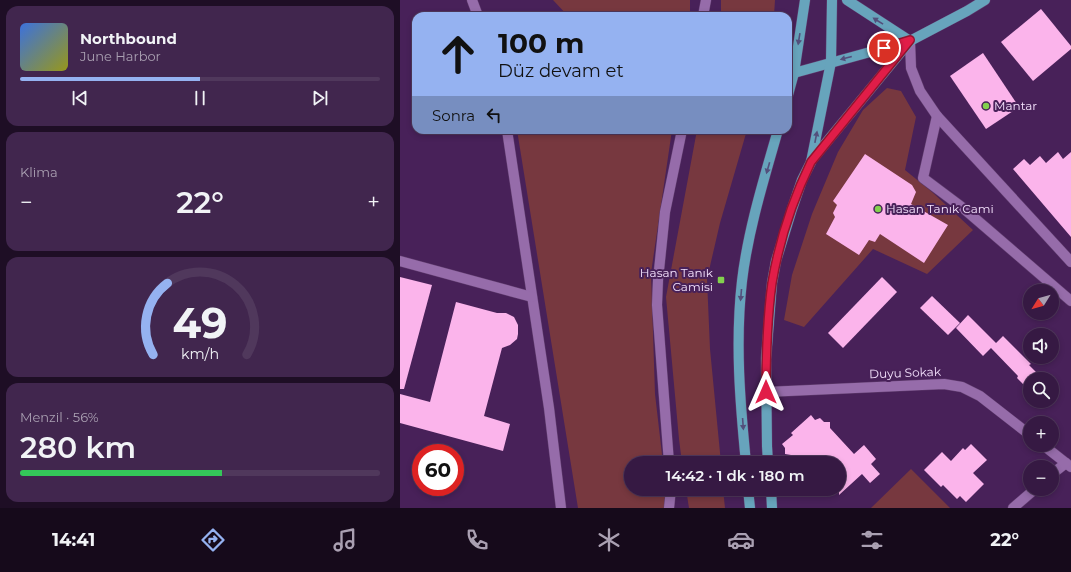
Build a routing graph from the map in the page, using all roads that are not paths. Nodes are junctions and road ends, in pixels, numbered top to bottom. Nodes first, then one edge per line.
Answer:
1 (472, 0) edge
2 (706, 0) edge
3 (805, 0) edge
4 (832, 0) edge
5 (847, 0) edge
6 (985, 0) edge
7 (476, 12) edge
8 (704, 12) edge
9 (910, 40) junction
10 (831, 62) junction
11 (794, 73) junction
12 (792, 80) edge
13 (937, 116) junction
14 (508, 134) edge
15 (681, 134) edge
16 (777, 134) edge
17 (811, 162) junction
18 (1070, 260) edge
19 (400, 261) edge
20 (532, 297) junction
21 (1071, 301) edge
22 (766, 392) junction
23 (1023, 430) edge
24 (1052, 452) edge
25 (668, 456) edge
26 (745, 456) edge
27 (768, 456) edge
28 (1068, 465) edge
29 (1059, 470) edge
30 (670, 496) edge
31 (749, 496) edge
32 (771, 496) edge
33 (1027, 496) edge
34 (561, 508) edge
35 (669, 508) edge
36 (750, 508) edge
37 (772, 508) edge
38 (1013, 508) edge

1 - 7 street
2 - 8 street
3 -> 11 main road
4 - 10 main road
9 -> 5 main road
6 - 9 main road
9 -> 10 main road
9 - 13 street
9 - 17 main road
10 - 11 main road
17 -> 10 main road
11 - 12 main road
13 - 18 street
13 - 21 street
14 - 20 street
15 - 25 street
16 -> 26 main road
17 - 22 main road
19 - 20 street
20 - 34 street
22 - 23 street, Duyu Sokak
22 - 27 main road
24 - 28 street
28 - 29 street
30 - 35 street
31 - 36 main road
32 - 37 main road
33 - 38 street

